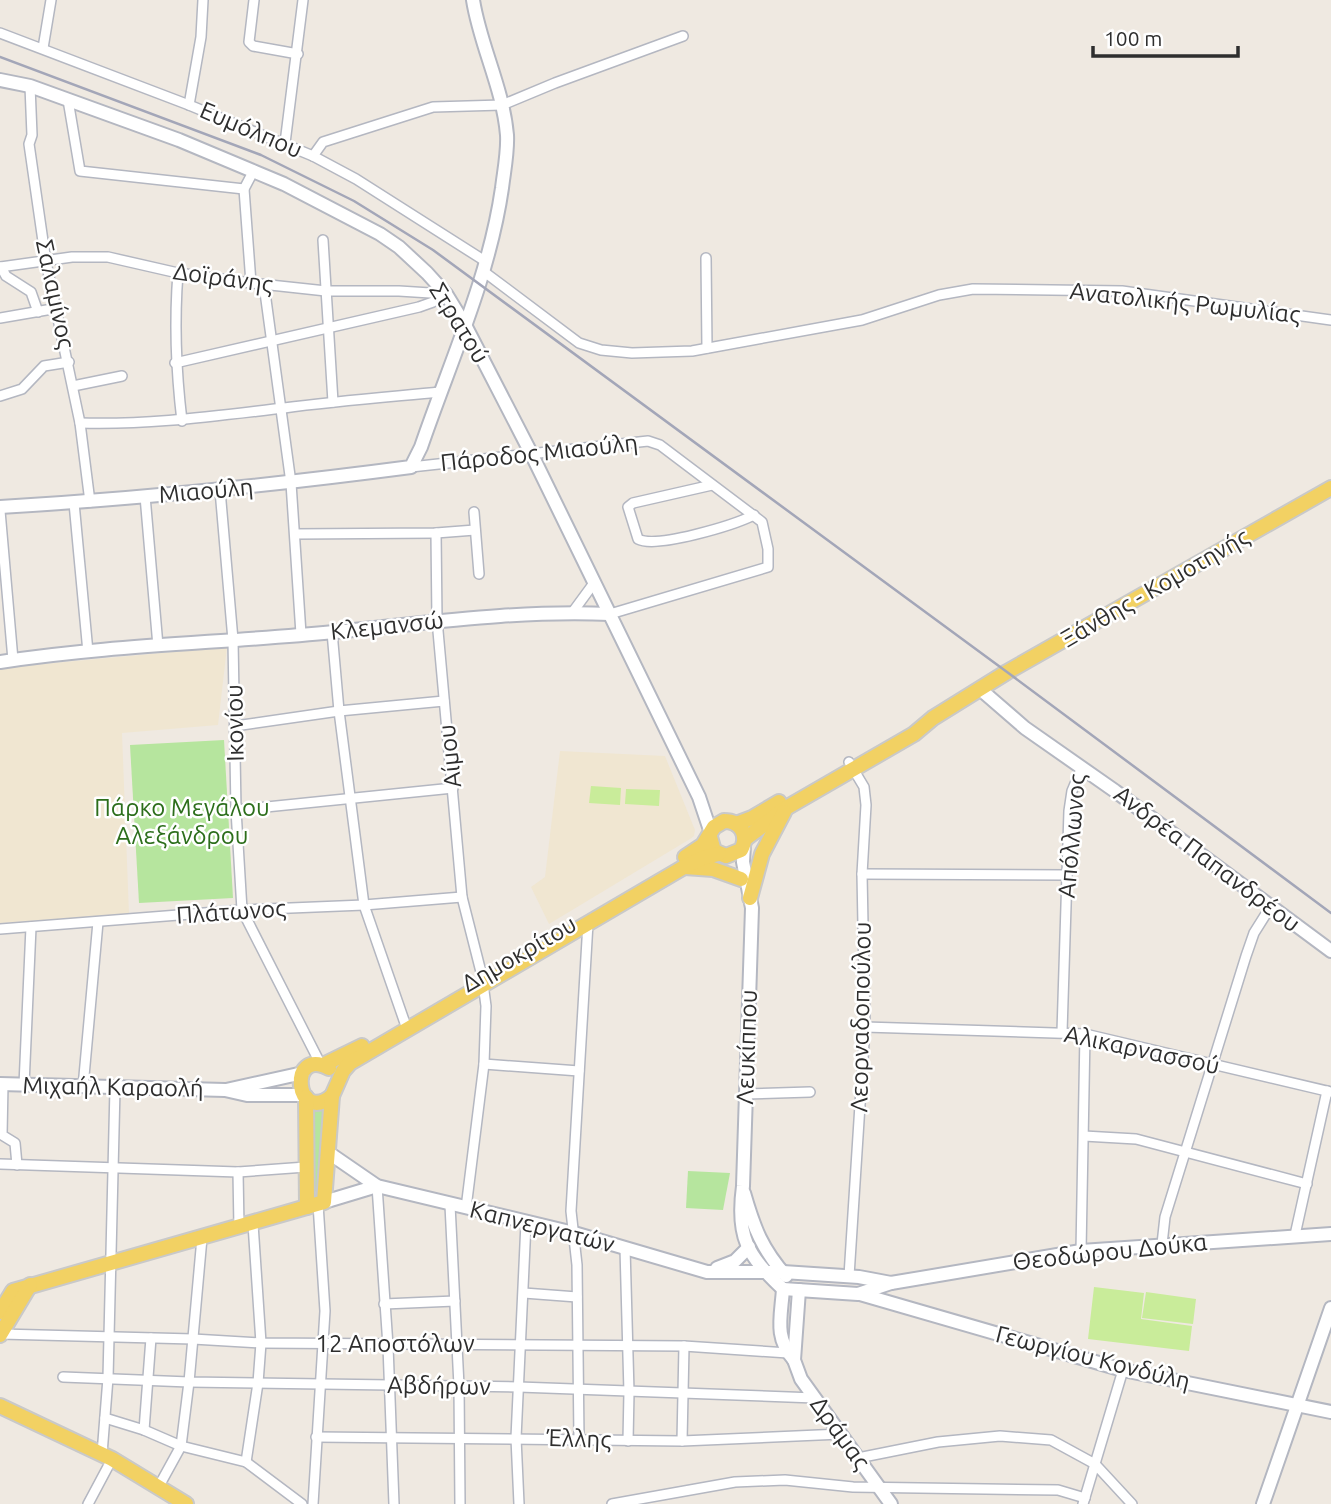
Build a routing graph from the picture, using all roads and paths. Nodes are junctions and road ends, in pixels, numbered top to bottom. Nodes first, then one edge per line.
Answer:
1 (51, 0) edge
2 (203, 0) edge
3 (254, 0) edge
4 (303, 0) edge
5 (473, 0) edge
6 (0, 33) edge
7 (683, 36) dead end
8 (43, 48) junction
9 (298, 54) junction
10 (0, 79) edge
11 (30, 86) junction
12 (68, 100) junction
13 (189, 105) junction
14 (502, 105) junction
15 (285, 144) junction
16 (313, 156) junction
17 (254, 170) junction
18 (244, 189) junction
19 (323, 240) dead end
20 (706, 258) dead end
21 (46, 262) junction
22 (484, 266) junction
23 (1, 267) edge
24 (178, 272) junction
25 (251, 283) junction
26 (264, 285) junction
27 (326, 291) junction
28 (446, 294) junction
29 (58, 308) junction
30 (38, 312) junction
31 (0, 318) edge
32 (1331, 320) edge
33 (465, 325) junction
34 (328, 328) junction
35 (272, 342) junction
36 (707, 348) junction
37 (69, 362) junction
38 (175, 363) junction
39 (122, 376) dead end
40 (73, 386) junction
41 (440, 392) junction
42 (0, 396) edge
43 (333, 402) junction
44 (280, 408) junction
45 (182, 421) junction
46 (80, 423) junction
47 (532, 455) junction
48 (411, 467) junction
49 (291, 483) junction
50 (712, 485) junction
51 (1331, 488) edge
52 (220, 489) junction
53 (145, 496) junction
54 (90, 502) junction
55 (74, 503) junction
56 (0, 509) edge
57 (474, 512) dead end
58 (754, 515) junction
59 (475, 530) junction
60 (436, 533) junction
61 (295, 534) junction
62 (479, 574) dead end
63 (594, 583) junction
64 (572, 613) junction
65 (610, 614) junction
66 (437, 620) junction
67 (332, 632) junction
68 (302, 634) junction
69 (233, 640) junction
70 (158, 646) junction
71 (88, 652) junction
72 (6, 661) edge
73 (980, 688) junction
74 (444, 701) junction
75 (339, 710) junction
76 (235, 726) junction
77 (852, 766) junction
78 (1082, 767) junction
79 (453, 788) junction
80 (699, 797) junction
81 (351, 799) junction
82 (786, 808) junction
83 (236, 810) junction
84 (733, 822) junction
85 (710, 835) junction
86 (744, 842) junction
87 (720, 855) junction
88 (684, 867) junction
89 (862, 874) junction
90 (1067, 875) junction
91 (741, 878) junction
92 (462, 897) junction
93 (751, 903) junction
94 (364, 905) junction
95 (1271, 905) junction
96 (242, 910) junction
97 (98, 922) junction
98 (588, 923) junction
99 (31, 927) junction
100 (0, 929) edge
101 (1331, 951) edge
102 (483, 980) junction
103 (405, 1025) junction
104 (865, 1027) junction
105 (1062, 1032) junction
106 (1085, 1034) junction
107 (484, 1064) junction
108 (1211, 1064) junction
109 (322, 1065) junction
110 (579, 1071) junction
111 (303, 1073) junction
112 (2, 1084) edge
113 (24, 1085) junction
114 (83, 1087) junction
115 (115, 1088) junction
116 (226, 1090) junction
117 (334, 1090) junction
118 (810, 1092) dead end
119 (1329, 1092) edge
120 (745, 1094) junction
121 (304, 1096) junction
122 (1084, 1136) junction
123 (1185, 1151) junction
124 (329, 1153) junction
125 (0, 1164) edge
126 (17, 1165) junction
127 (306, 1167) junction
128 (112, 1169) junction
129 (237, 1172) junction
130 (1307, 1184) junction
131 (377, 1186) junction
132 (743, 1186) junction
133 (317, 1204) junction
134 (450, 1205) junction
135 (466, 1208) junction
136 (526, 1223) junction
137 (253, 1224) junction
138 (239, 1228) junction
139 (574, 1233) junction
140 (1331, 1234) edge
141 (1295, 1235) junction
142 (202, 1238) junction
143 (1162, 1244) junction
144 (749, 1247) junction
145 (625, 1248) junction
146 (1081, 1251) junction
147 (110, 1262) junction
148 (706, 1272) junction
149 (766, 1272) junction
150 (783, 1272) junction
151 (849, 1276) junction
152 (891, 1283) junction
153 (30, 1286) junction
154 (783, 1289) junction
155 (799, 1290) junction
156 (6, 1292) edge
157 (524, 1293) junction
158 (858, 1294) junction
159 (578, 1297) junction
160 (455, 1301) junction
161 (384, 1304) junction
162 (1331, 1308) edge
163 (0, 1312) edge
164 (0, 1335) edge
165 (108, 1336) junction
166 (151, 1338) junction
167 (193, 1339) junction
168 (261, 1343) junction
169 (456, 1343) junction
170 (324, 1344) junction
171 (520, 1345) junction
172 (388, 1346) junction
173 (577, 1346) junction
174 (684, 1346) junction
175 (628, 1347) junction
176 (791, 1357) junction
177 (1123, 1370) junction
178 (64, 1377) dead end
179 (108, 1378) junction
180 (149, 1380) junction
181 (190, 1382) junction
182 (258, 1383) junction
183 (321, 1384) junction
184 (389, 1385) junction
185 (459, 1386) junction
186 (519, 1387) junction
187 (579, 1391) junction
188 (629, 1392) junction
189 (682, 1393) junction
190 (815, 1398) junction
191 (1297, 1405) junction
192 (0, 1406) edge
193 (1331, 1412) edge
194 (106, 1418) junction
195 (144, 1430) junction
196 (841, 1434) junction
197 (316, 1437) junction
198 (460, 1437) junction
199 (392, 1438) junction
200 (516, 1438) junction
201 (579, 1439) junction
202 (628, 1441) junction
203 (682, 1441) junction
204 (181, 1446) junction
205 (107, 1457) junction
206 (858, 1458) junction
207 (246, 1462) junction
208 (1095, 1464) junction
209 (159, 1486) junction
210 (878, 1487) junction
211 (642, 1501) edge
212 (1084, 1501) edge
213 (88, 1504) edge
214 (186, 1504) edge
215 (302, 1504) edge
216 (313, 1504) edge
217 (394, 1504) edge
218 (460, 1504) edge
219 (519, 1504) edge
220 (612, 1504) edge
221 (891, 1504) edge
222 (1132, 1504) edge
223 (1263, 1504) edge

1 - 8 street
2 - 13 street
3 - 9 street
4 - 9 street
5 - 14 street
6 - 8 street, Ευμόλπου
7 - 14 street
8 - 13 street, Ευμόλπου
9 - 15 street
10 - 11 street, Στρατού
11 - 12 street, Στρατού
11 - 21 street, Σαλαμίνος
12 - 17 street, Στρατού
12 - 18 street
13 - 15 street, Ευμόλπου
14 - 16 street
14 - 22 street
15 - 16 street, Ευμόλπου
16 - 22 street, Ευμόλπου
17 - 18 street
17 - 28 street, Στρατού
18 - 25 street
19 - 27 street
20 - 36 street
21 - 23 street, Δοϊράνης
21 - 24 street, Δοϊράνης
21 - 29 street, Σαλαμίνος
22 - 33 street
22 - 36 street, Ανατολικής Ρωμυλίας
23 - 30 street, Δοϊράνης
24 - 25 street, Δοϊράνης
24 - 38 street
25 - 26 street, Δοϊράνης
26 - 27 street, Δοϊράνης
26 - 35 street
27 - 28 street, Δοϊράνης
27 - 34 street
28 - 33 street, Στρατού
28 - 34 street
29 - 30 street
29 - 37 street, Σαλαμίνος
30 - 31 street
32 - 36 street, Ανατολικής Ρωμυλίας
33 - 41 street
33 - 47 street, Στρατού
34 - 35 street
34 - 43 street
35 - 38 street
35 - 44 street
37 - 40 street, Σαλαμίνος
37 - 42 street
38 - 45 street
39 - 40 street
40 - 46 street, Σαλαμίνος
41 - 43 street
41 - 48 street
43 - 44 street
44 - 45 street
44 - 49 street
45 - 46 street
46 - 54 street, Σαλαμίνος
47 - 48 street, Πάροδος Μιαούλη
47 - 50 street, Πάροδος Μιαούλη
47 - 63 street, Στρατού
48 - 49 street, Μιαούλη
49 - 52 street, Μιαούλη
49 - 61 street
50 - 58 street, Πάροδος Μιαούλη
50 - 58 street
51 - 73 main road, Ξάνθης - Κομοτηνής
52 - 53 street, Μιαούλη
52 - 69 street, Ικονίου
53 - 54 street, Μιαούλη
53 - 70 street
54 - 55 street, Μιαούλη
55 - 56 street, Μιαούλη
55 - 71 street
56 - 72 street
57 - 59 street
58 - 65 street, Κλεμανσώ
59 - 60 street
59 - 62 street
60 - 61 street
60 - 66 street, Αίμου
61 - 68 street
63 - 64 street
63 - 65 street, Στρατού
64 - 65 street, Κλεμανσώ
64 - 66 street, Κλεμανσώ
65 - 80 street, Στρατού
66 - 67 street, Κλεμανσώ
66 - 74 street, Αίμου
67 - 68 street, Κλεμανσώ
67 - 75 street
68 - 69 street, Κλεμανσώ
69 - 70 street, Κλεμανσώ
69 - 76 street, Ικονίου
70 - 71 street, Κλεμανσώ
71 - 72 street, Κλεμανσώ
73 - 77 main road
73 - 78 street, Απόλλωνος
74 - 75 street
74 - 79 street, Αίμου
75 - 76 street
75 - 81 street
76 - 83 street, Ικονίου
77 - 82 main road
77 - 84 main road
77 - 89 street, Λεορναδοπούλου
78 - 90 street, Απόλλωνος
78 - 95 street, Ανδρέα Παπανδρέου
79 - 81 street
79 - 92 street, Αίμου
80 - 84 street, Στρατού
80 - 85 street, Στρατού
81 - 83 street
81 - 94 street
82 - 86 main road
82 - 93 main road
83 - 96 street, Ικονίου
84 - 85 main road
84 - 86 main road
85 - 87 main road
85 - 102 main road, Δημοκρίτου
86 - 87 main road
86 - 93 street, Λευκίππου
87 - 88 main road, Δημοκρίτου
87 - 91 street, Λευκίππου
88 - 91 main road
88 - 98 main road, Δημοκρίτου
89 - 90 street
89 - 104 street, Λεορναδοπούλου
90 - 105 street, Απόλλωνος
91 - 93 street, Λευκίππου
92 - 94 street, Πλάτωνος
92 - 102 street, Αίμου
93 - 120 street, Λευκίππου
94 - 96 street, Πλάτωνος
94 - 103 street
95 - 101 street, Ανδρέα Παπανδρέου
95 - 108 street
96 - 97 street, Πλάτωνος
96 - 109 street, Ικονίου
97 - 99 street, Πλάτωνος
97 - 114 street
98 - 102 main road, Δημοκρίτου
98 - 110 street
99 - 100 street, Πλάτωνος
99 - 113 street
102 - 103 main road, Δημοκρίτου
102 - 107 street, Αίμου
103 - 109 main road, Δημοκρίτου
103 - 117 main road, Δημοκρίτου
104 - 105 street, Αλικαρνασσού
104 - 151 street, Λεορναδοπούλου
105 - 106 street, Αλικαρνασσού
106 - 108 street, Αλικαρνασσού
106 - 122 street
107 - 110 street
107 - 135 street, Αίμου
108 - 119 street, Αλικαρνασσού
108 - 123 street
109 - 111 main road
109 - 117 main road
110 - 139 street
111 - 116 street, Μιχαήλ Καραολή
111 - 121 main road
112 - 113 street, Μιχαήλ Καραολή
112 - 126 street
113 - 114 street, Μιχαήλ Καραολή
114 - 115 street, Μιχαήλ Καραολή
115 - 116 street, Μιχαήλ Καραολή
115 - 128 street
116 - 121 street, Μιχαήλ Καραολή
117 - 121 main road
117 - 124 main road
118 - 120 street
119 - 130 street
120 - 132 street, Λευκίππου
121 - 127 main road
122 - 123 street
122 - 146 street
123 - 130 street
123 - 143 street
124 - 131 street
124 - 133 main road
125 - 126 street
126 - 128 street
127 - 129 street
127 - 133 main road
128 - 129 street
128 - 147 street
129 - 138 street
130 - 141 street
131 - 133 street
131 - 134 street, Καπνεργατών
131 - 161 street
132 - 144 street, Λευκίππου
132 - 150 street, Λευκίππου
133 - 137 main road
133 - 170 street
134 - 135 street, Καπνεργατών
134 - 160 street
135 - 136 street, Καπνεργατών
136 - 139 street, Καπνεργατών
136 - 157 street
137 - 138 main road
137 - 168 street
138 - 142 main road
139 - 145 street, Καπνεργατών
139 - 159 street
140 - 141 street, Θεοδώρου Δούκα
141 - 143 street, Θεοδώρου Δούκα
142 - 147 main road
142 - 167 street
143 - 146 street, Θεοδώρου Δούκα
144 - 148 street
144 - 149 street, Λευκίππου
145 - 148 street, Καπνεργατών
145 - 175 street
146 - 152 street, Θεοδώρου Δούκα
147 - 153 main road
147 - 165 street
148 - 149 street, Καπνεργατών
149 - 150 street, Καπνεργατών
149 - 154 street, Λευκίππου
150 - 151 street, Θεοδώρου Δούκα
150 - 155 street, Λευκίππου
151 - 152 street, Θεοδώρου Δούκα
152 - 158 street, Θεοδώρου Δούκα
153 - 156 main road
153 - 164 main road
154 - 155 street, Θεοδώρου Δούκα
154 - 176 street, Δράμας
155 - 158 street, Θεοδώρου Δούκα
155 - 176 street
156 - 163 main road
157 - 159 street
157 - 171 street
158 - 177 street, Γεωργίου Κονδύλη
159 - 173 street
160 - 161 street
160 - 169 street
161 - 172 street
162 - 191 street
164 - 165 street, 12 Αποστόλων
165 - 166 street, 12 Αποστόλων
165 - 179 street
166 - 167 street, 12 Αποστόλων
166 - 180 street
167 - 168 street, 12 Αποστόλων
167 - 181 street
168 - 170 street, 12 Αποστόλων
168 - 182 street
169 - 171 street, 12 Αποστόλων
169 - 172 street, 12 Αποστόλων
169 - 185 street
170 - 172 street, 12 Αποστόλων
170 - 183 street
171 - 173 street, 12 Αποστόλων
171 - 186 street
172 - 184 street
173 - 175 street, 12 Αποστόλων
173 - 187 street
174 - 175 street, 12 Αποστόλων
174 - 176 street, 12 Αποστόλων
174 - 189 street
175 - 188 street
176 - 190 street, Δράμας
177 - 191 street, Γεωργίου Κονδύλη
177 - 208 street
178 - 179 street, Αβδήρων
179 - 180 street, Αβδήρων
179 - 194 street
180 - 181 street, Αβδήρων
180 - 195 street
181 - 182 street, Αβδήρων
181 - 204 street
182 - 183 street, Αβδήρων
182 - 207 street
183 - 184 street, Αβδήρων
183 - 197 street
184 - 185 street, Αβδήρων
184 - 199 street
185 - 186 street, Αβδήρων
185 - 198 street
186 - 187 street, Αβδήρων
186 - 200 street
187 - 188 street, Αβδήρων
187 - 201 street
188 - 189 street, Αβδήρων
188 - 202 street
189 - 190 street, Αβδήρων
189 - 203 street
190 - 196 street, Δράμας
191 - 193 street, Γεωργίου Κονδύλη
191 - 223 street
192 - 205 main road
194 - 195 street
194 - 205 street
195 - 204 street
196 - 203 street, Έλλης
196 - 206 street, Δράμας
197 - 199 street, Έλλης
197 - 216 street
198 - 199 street, Έλλης
198 - 200 street, Έλλης
198 - 218 street
199 - 217 street
200 - 201 street, Έλλης
200 - 219 street
201 - 202 street, Έλλης
202 - 203 street, Έλλης
204 - 207 street
204 - 209 street
205 - 209 main road
205 - 213 street
206 - 208 street
206 - 210 street, Δράμας
207 - 215 street
208 - 212 street
208 - 222 street
209 - 214 main road
210 - 211 street
210 - 212 street
210 - 221 street, Δράμας
211 - 220 street

